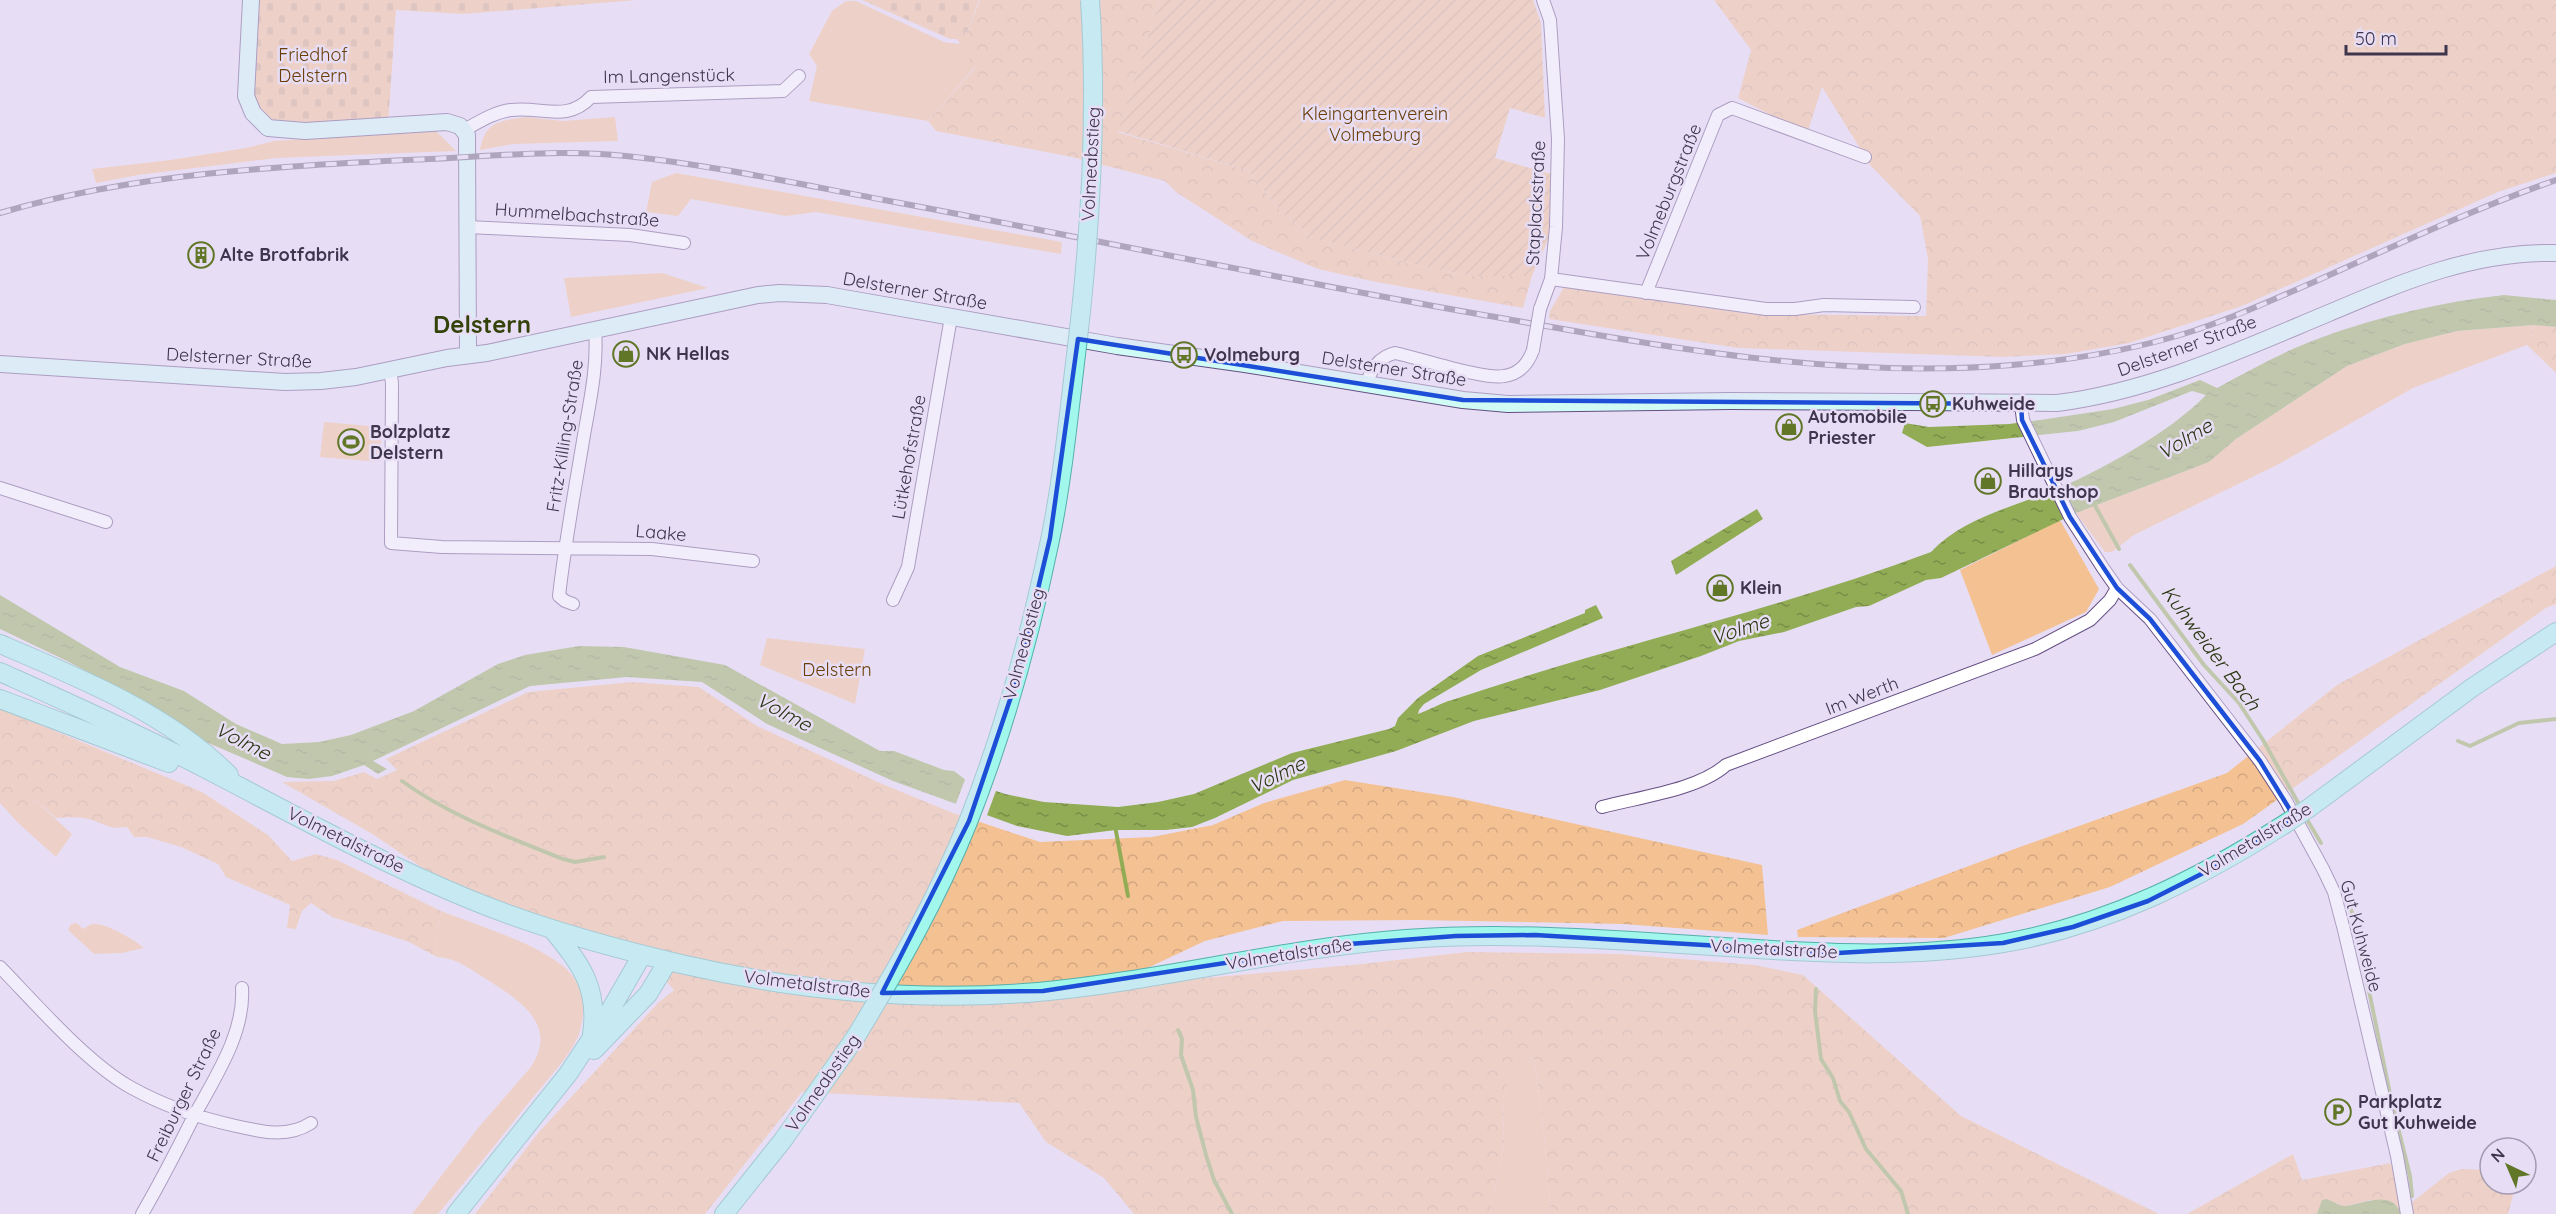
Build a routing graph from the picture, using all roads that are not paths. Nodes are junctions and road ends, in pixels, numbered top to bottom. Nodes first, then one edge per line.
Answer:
1 (251, 0) edge
2 (1090, 0) edge
3 (1544, 0) edge
4 (799, 76) dead end
5 (464, 130) junction
6 (1865, 158) dead end
7 (467, 227) junction
8 (684, 243) dead end
9 (2556, 253) edge
10 (1551, 279) junction
11 (1646, 293) junction
12 (1914, 307) dead end
13 (951, 317) junction
14 (596, 330) junction
15 (468, 355) junction
16 (0, 364) edge
17 (390, 370) junction
18 (1366, 385) junction
19 (2022, 412) junction
20 (0, 488) edge
21 (106, 522) dead end
22 (565, 546) junction
23 (753, 561) dead end
24 (2116, 588) junction
25 (893, 600) dead end
26 (573, 604) dead end
27 (2556, 632) edge
28 (0, 644) edge
29 (0, 672) edge
30 (0, 699) edge
31 (201, 767) junction
32 (243, 789) junction
33 (1602, 807) dead end
34 (552, 929) junction
35 (642, 955) junction
36 (668, 961) junction
37 (0, 967) edge
38 (242, 988) dead end
39 (591, 1041) junction
40 (568, 1074) junction
41 (194, 1117) junction
42 (310, 1123) dead end
43 (142, 1214) edge
44 (456, 1214) edge
45 (724, 1214) edge
46 (2407, 1214) edge

1 - 5 street
2 - 45 main road, Volmeabstieg, bridge
3 - 10 street, Staplackstraße
4 - 5 street, Im Langenstück
5 - 7 street, Hummelbachstraße
6 - 11 street, Volmeburgstraße
7 - 8 street, Hummelbachstraße
7 - 15 street, Hummelbachstraße
9 - 19 street, Delsterner Straße
10 - 11 street
10 - 18 street, Staplackstraße, bridge
11 - 12 street
13 - 14 street, Delsterner Straße
13 - 18 street, Delsterner Straße
13 - 25 street, Lütkehofstraße
14 - 15 street, Delsterner Straße
14 - 22 street, Fritz-Killing-Straße
15 - 17 street, Delsterner Straße
16 - 17 street, Delsterner Straße
17 - 22 street, Laake
18 - 19 street, Delsterner Straße
19 - 24 street, Gut Kuhweide
20 - 21 street
22 - 23 street, Laake
22 - 26 street
24 - 33 street, Im Werth
24 - 46 street, Gut Kuhweide
27 - 36 main road, Volmetalstraße, bridge
28 - 32 main road
29 - 31 main road, Volmetalstraße
30 - 31 main road
31 - 32 main road, Volmetalstraße
32 - 34 main road, Volmetalstraße
34 - 35 main road, Volmetalstraße
34 - 39 main road
35 - 36 main road, Volmetalstraße
35 - 39 main road
36 - 40 main road
37 - 41 street
38 - 41 street, Freiburger Straße
39 - 40 main road
40 - 44 main road
41 - 42 street
41 - 43 street, Freiburger Straße

